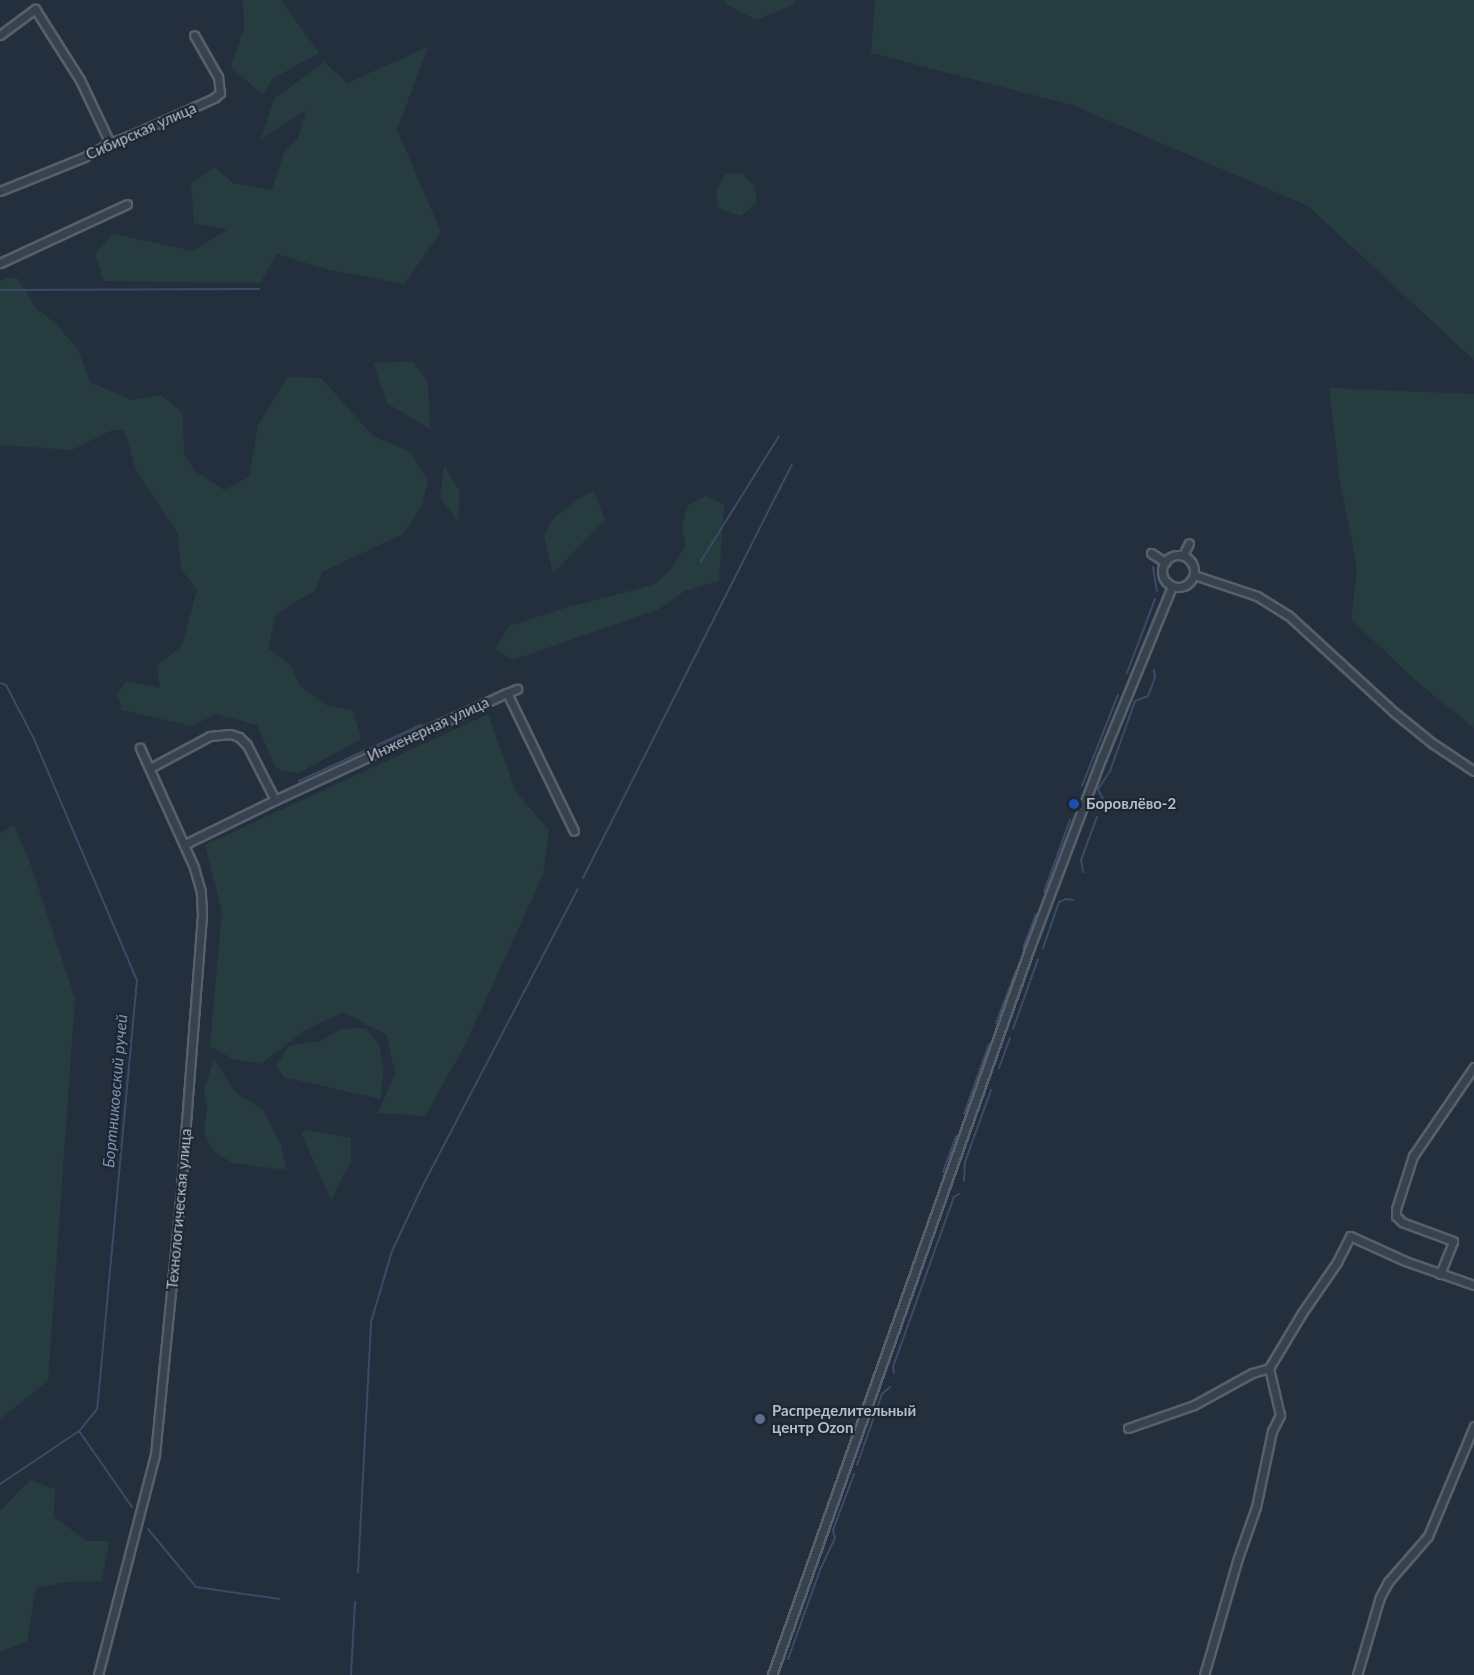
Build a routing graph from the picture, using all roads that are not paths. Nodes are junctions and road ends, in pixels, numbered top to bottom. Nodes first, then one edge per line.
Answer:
1 (0, 35) edge
2 (194, 35) dead end
3 (110, 142) junction
4 (0, 191) edge
5 (127, 204) dead end
6 (0, 263) edge
7 (1189, 543) dead end
8 (1151, 553) dead end
9 (1183, 555) junction
10 (1164, 562) junction
11 (1194, 575) junction
12 (1172, 586) junction
13 (517, 689) dead end
14 (507, 693) junction
15 (140, 748) dead end
16 (150, 768) junction
17 (1474, 771) edge
18 (275, 800) junction
19 (574, 831) dead end
20 (185, 844) junction
21 (1474, 1067) edge
22 (1440, 1274) junction
23 (1474, 1285) edge
24 (1269, 1368) junction
25 (1474, 1426) edge
26 (1128, 1428) dead end
27 (98, 1675) edge
28 (772, 1675) edge
29 (1204, 1675) edge
30 (1357, 1675) edge

1 - 3 street
2 - 3 street, Сибирская улица
3 - 4 street, Сибирская улица
5 - 6 street
7 - 9 street
8 - 10 street
9 - 10 street
9 - 11 street
10 - 12 street
11 - 12 street
11 - 17 street
12 - 28 street
13 - 14 street
14 - 18 street, Инженерная улица
14 - 19 street, Инженерная улица
15 - 16 street, Технологическая улица
16 - 18 street
16 - 20 street, Технологическая улица
18 - 20 street, Инженерная улица
20 - 27 street, Технологическая улица
21 - 22 street
22 - 23 street
22 - 24 street
24 - 26 street
24 - 29 street
25 - 30 street

